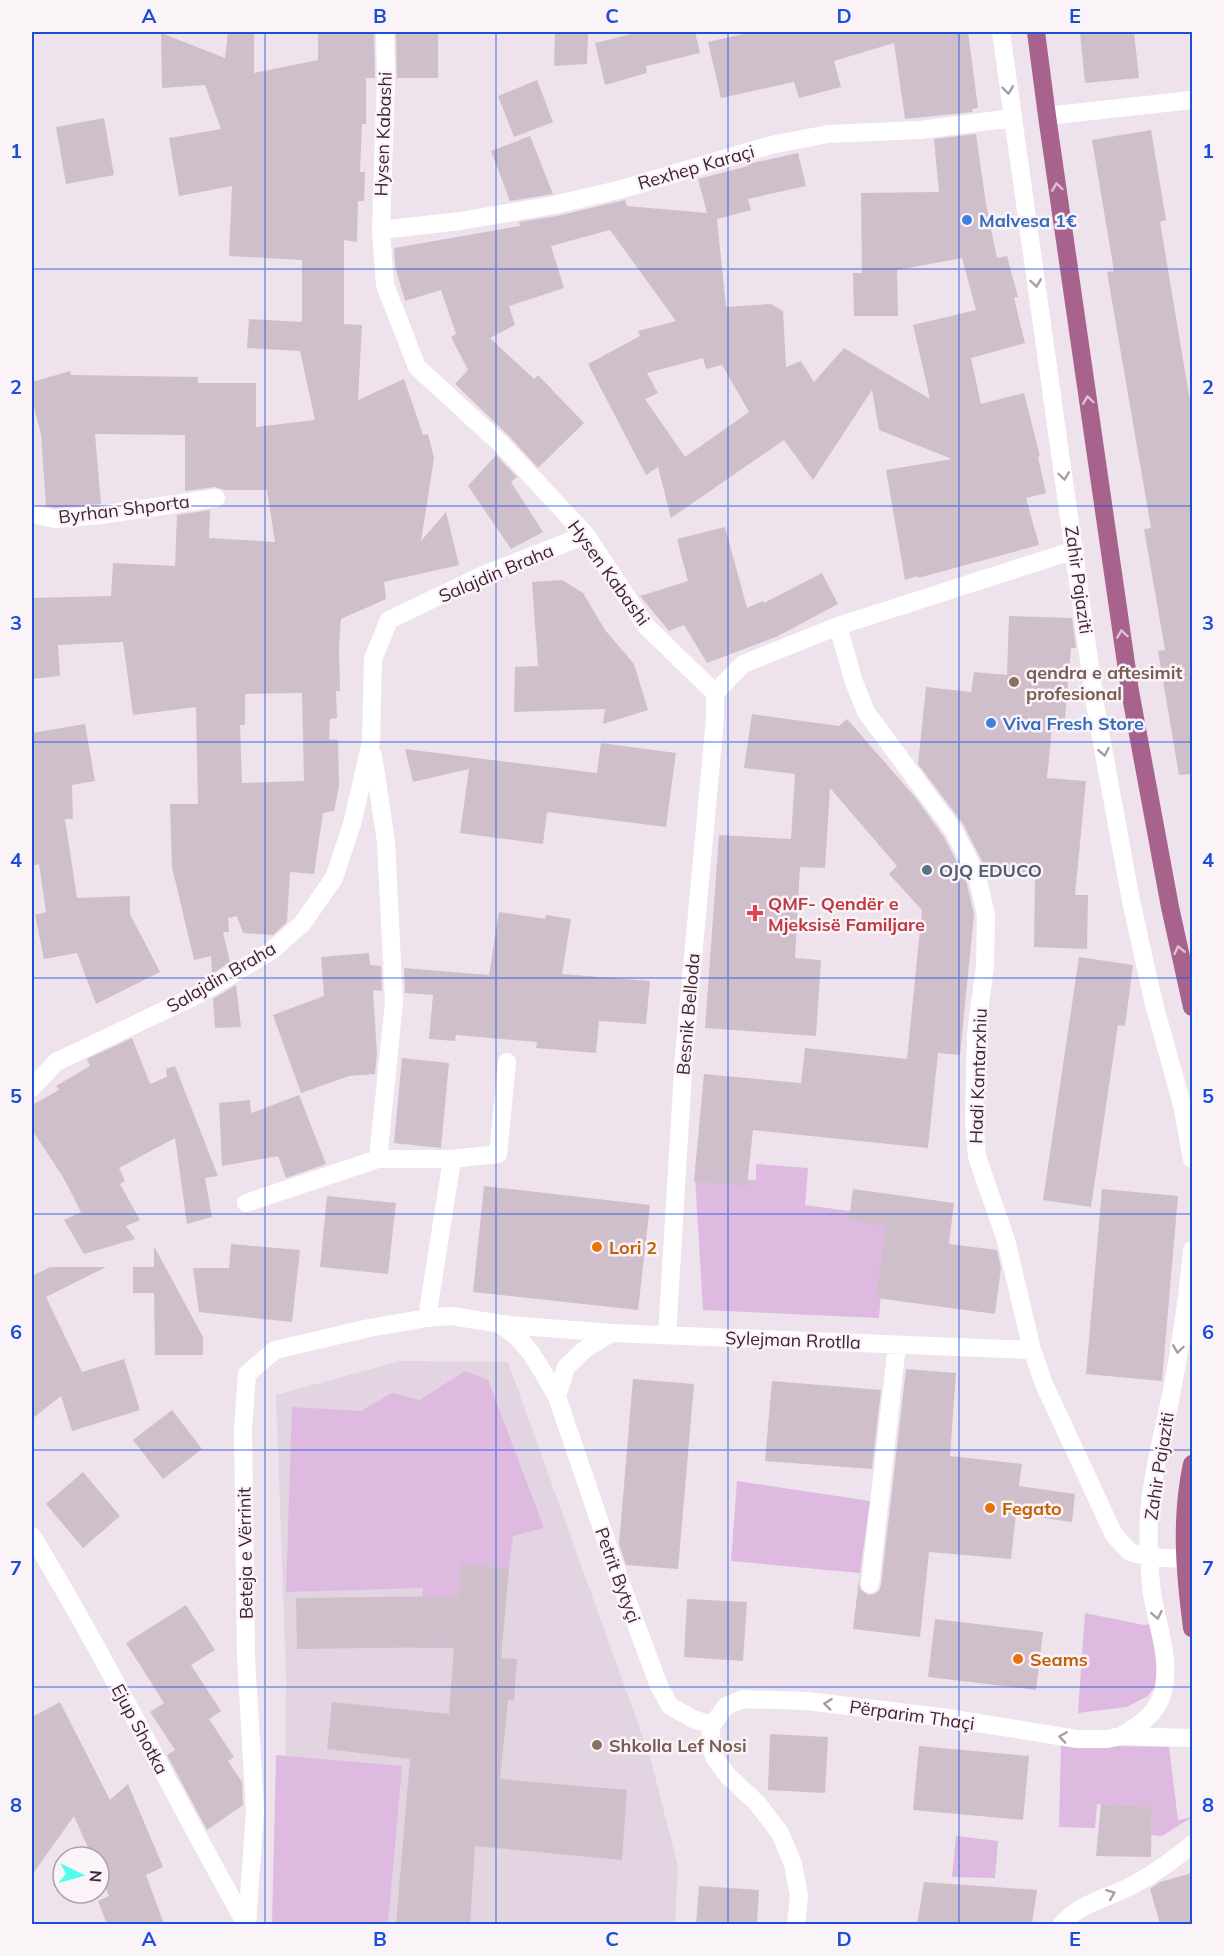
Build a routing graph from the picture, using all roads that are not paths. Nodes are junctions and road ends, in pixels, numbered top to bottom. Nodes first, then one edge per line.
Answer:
1 (385, 32) edge
2 (1001, 32) edge
3 (1036, 32) edge
4 (1192, 100) edge
5 (1047, 116) junction
6 (1012, 118) junction
7 (381, 230) junction
8 (216, 498) dead end
9 (32, 514) edge
10 (586, 536) junction
11 (1075, 550) junction
12 (838, 626) junction
13 (715, 693) junction
14 (371, 742) junction
15 (1189, 982) edge
16 (1192, 1007) edge
17 (507, 1062) dead end
18 (32, 1088) edge
19 (378, 1159) junction
20 (452, 1159) junction
21 (1192, 1159) edge
22 (246, 1203) dead end
23 (1192, 1250) edge
24 (427, 1318) junction
25 (495, 1322) junction
26 (555, 1328) joint
27 (611, 1333) junction
28 (667, 1335) junction
29 (897, 1345) junction
30 (1032, 1350) junction
31 (557, 1397) junction
32 (1192, 1464) edge
33 (32, 1536) edge
34 (1149, 1557) junction
35 (1184, 1559) junction
36 (870, 1584) dead end
37 (1192, 1628) edge
38 (712, 1725) junction
39 (1120, 1736) junction
40 (1192, 1738) edge
41 (1192, 1844) edge
42 (246, 1924) edge
43 (796, 1924) edge
44 (1062, 1924) edge

1 - 7 street, Hysen Kabashi
2 -> 6 street, Zahir Pajaziti
3 - 5 main road, Zahir Pajaziti
4 - 5 street
15 -> 5 main road, Zahir Pajaziti
6 - 7 street, Rexhep Karaçi
6 -> 11 street, Zahir Pajaziti
7 - 10 street, Hysen Kabashi
8 - 9 street, Byrhan Shporta
10 - 13 street, Hysen Kabashi
10 - 14 street, Salajdin Braha
11 - 12 street
11 -> 21 street, Zahir Pajaziti
12 - 13 street
12 - 30 street, Hadi Kantarxhiu
13 - 28 street, Besnik Belloda
14 - 18 street, Salajdin Braha
14 - 19 street, Salajdin Braha
15 - 16 main road, Zahir Pajaziti
17 - 20 street
19 - 20 street
19 - 22 street
20 - 24 street
23 -> 34 street, Zahir Pajaziti
24 - 25 street, Beteja e Vërrinit
24 - 42 street, Beteja e Vërrinit
25 - 26 street, Beteja e Vërrinit
25 - 31 street, Petrit Bytyçi
26 - 27 street, Sylejman Rrotlla
27 - 28 street, Sylejman Rrotlla
27 - 31 street
28 - 29 street, Sylejman Rrotlla
29 - 30 street, Sylejman Rrotlla
29 - 36 street
30 - 34 street, Hadi Kantarxhiu
31 - 38 street, Petrit Bytyçi
32 - 35 main road, Zahir Pajaziti
33 - 42 street, Ejup Shotka
34 - 35 street, Hadi Kantarxhiu
34 -> 39 street, Zahir Pajaziti
35 - 37 main road, Zahir Pajaziti
39 -> 38 street, Përparim Thaçi
38 - 43 street
39 - 40 street, Përparim Thaçi
44 -> 41 street

